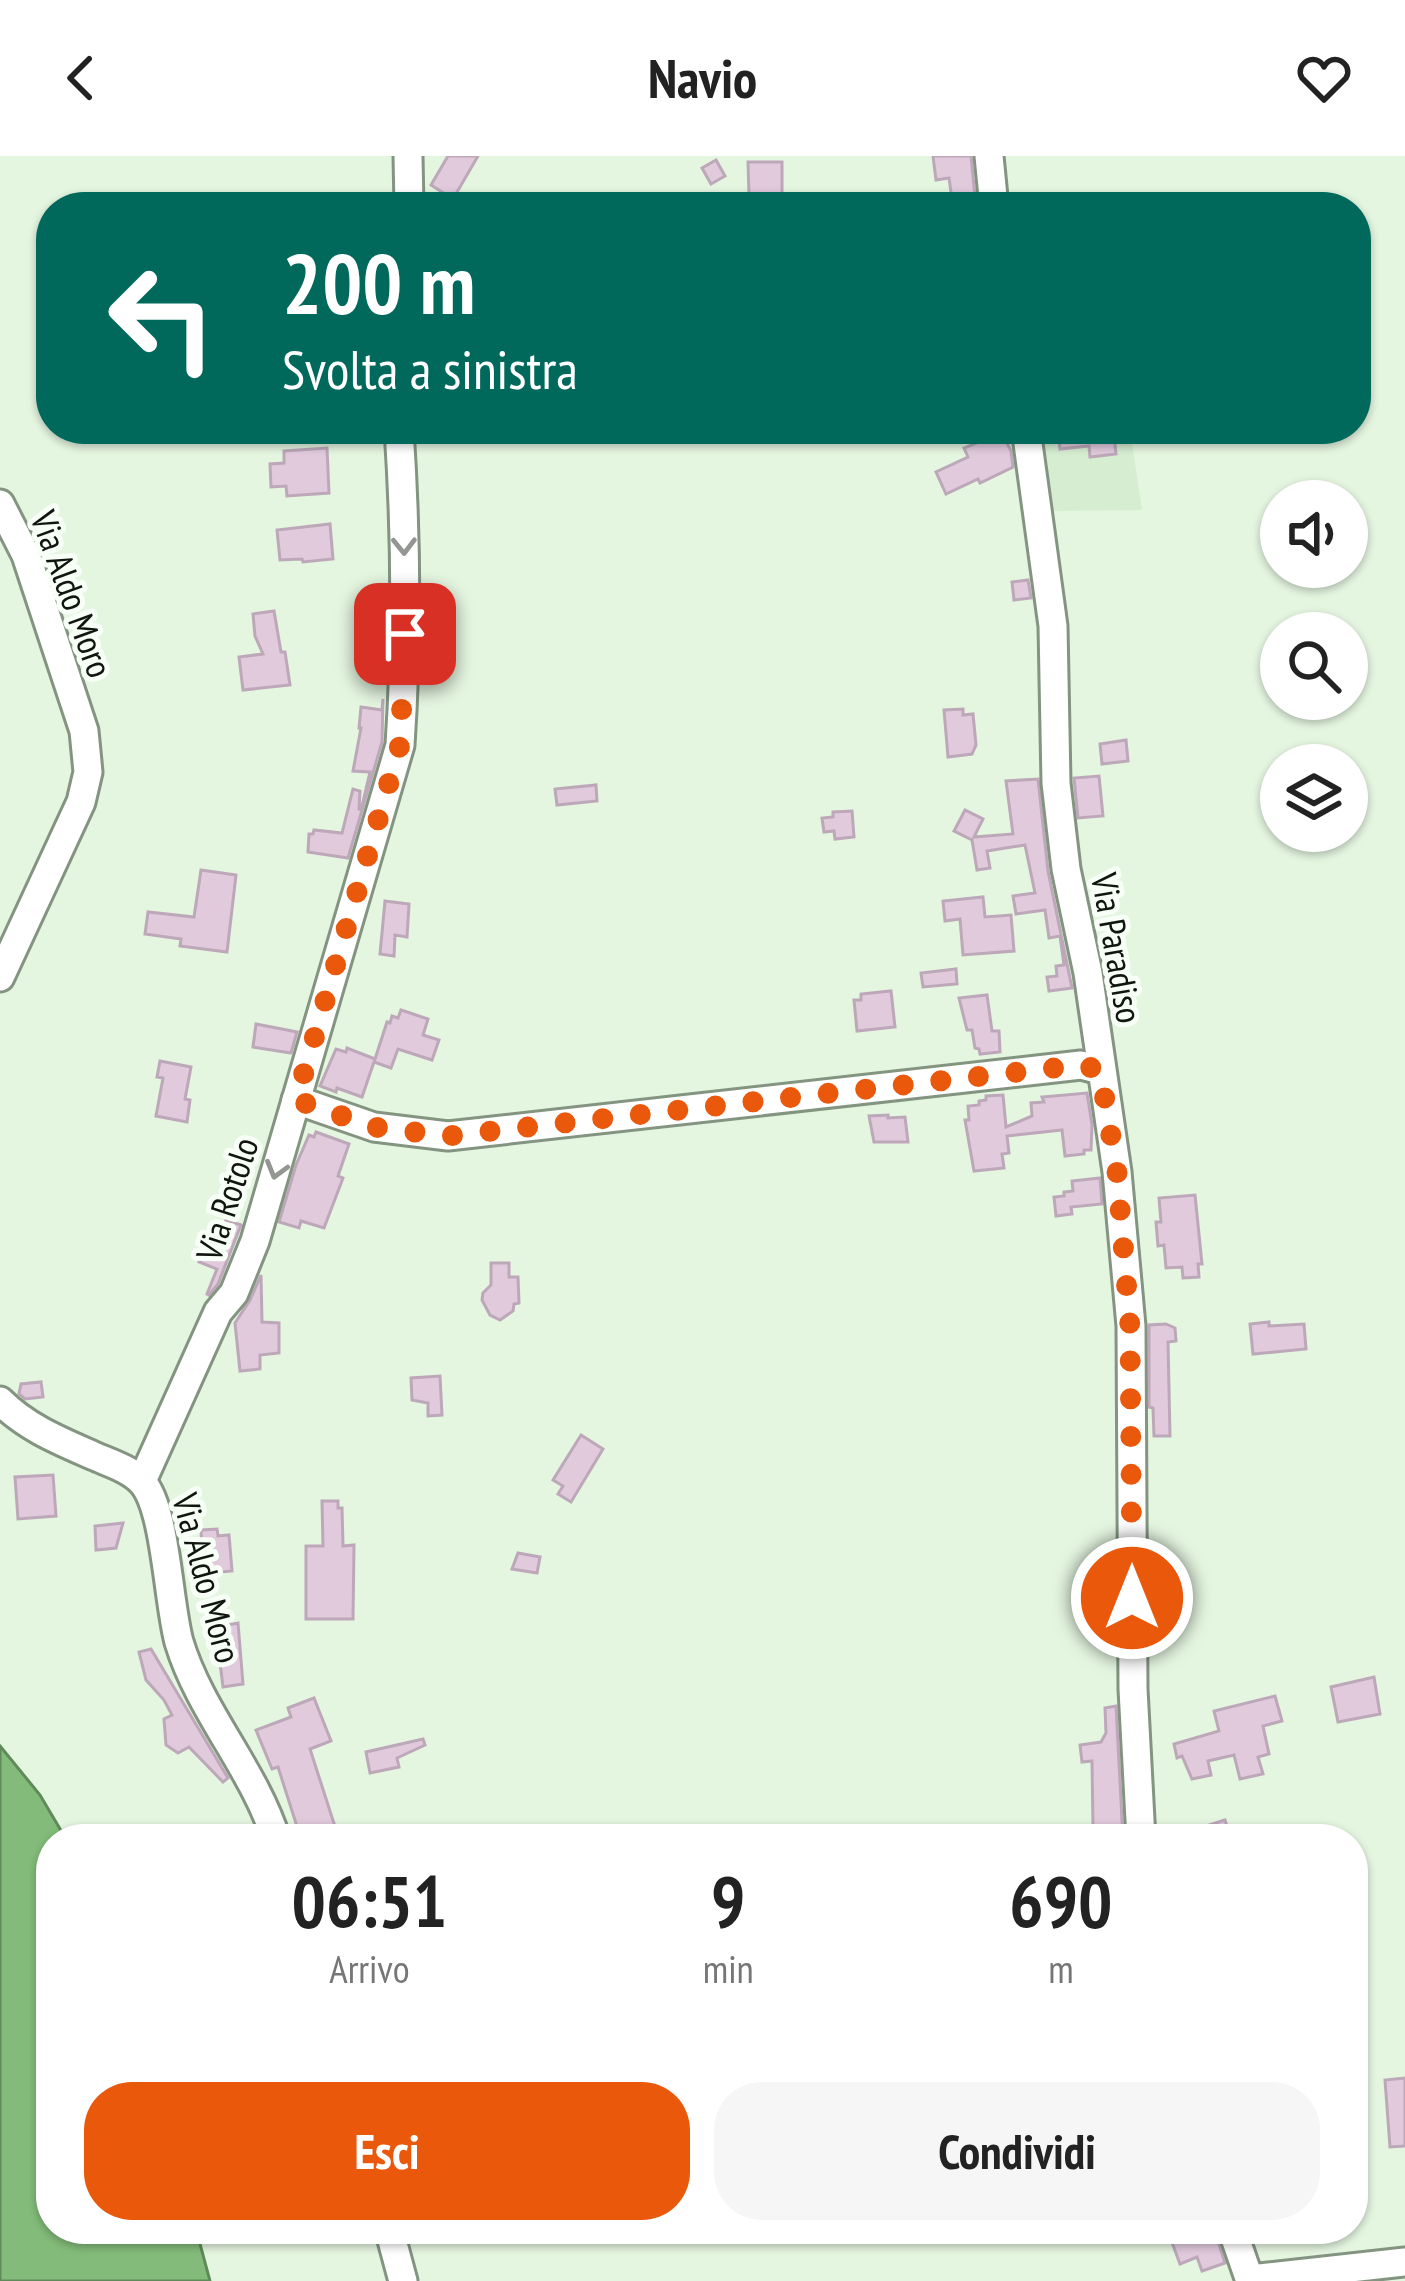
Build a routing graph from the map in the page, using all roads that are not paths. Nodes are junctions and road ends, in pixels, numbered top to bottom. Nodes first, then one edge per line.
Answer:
1 (408, 156) edge
2 (988, 156) edge
3 (409, 192) edge
4 (992, 192) edge
5 (400, 444) edge
6 (1028, 444) edge
7 (0, 504) edge
8 (0, 977) edge
9 (1100, 1070) junction
10 (296, 1100) junction
11 (0, 1402) edge
12 (142, 1481) junction
13 (269, 1824) edge
14 (1140, 1824) edge
15 (393, 2244) edge
16 (1237, 2244) edge
17 (1405, 2262) edge
18 (1250, 2280) edge
19 (403, 2281) edge

1 - 3 street
2 - 4 street
5 -> 10 street, Via Rotolo
6 - 9 street, Via Paradiso
7 - 8 street, Via Aldo Moro
9 - 10 street
9 - 14 street, Via Paradiso
10 -> 12 street, Via Rotolo
11 - 12 street, Via Aldo Moro
12 - 13 street, Via Aldo Moro
15 - 19 street
16 - 18 street
17 - 18 street

